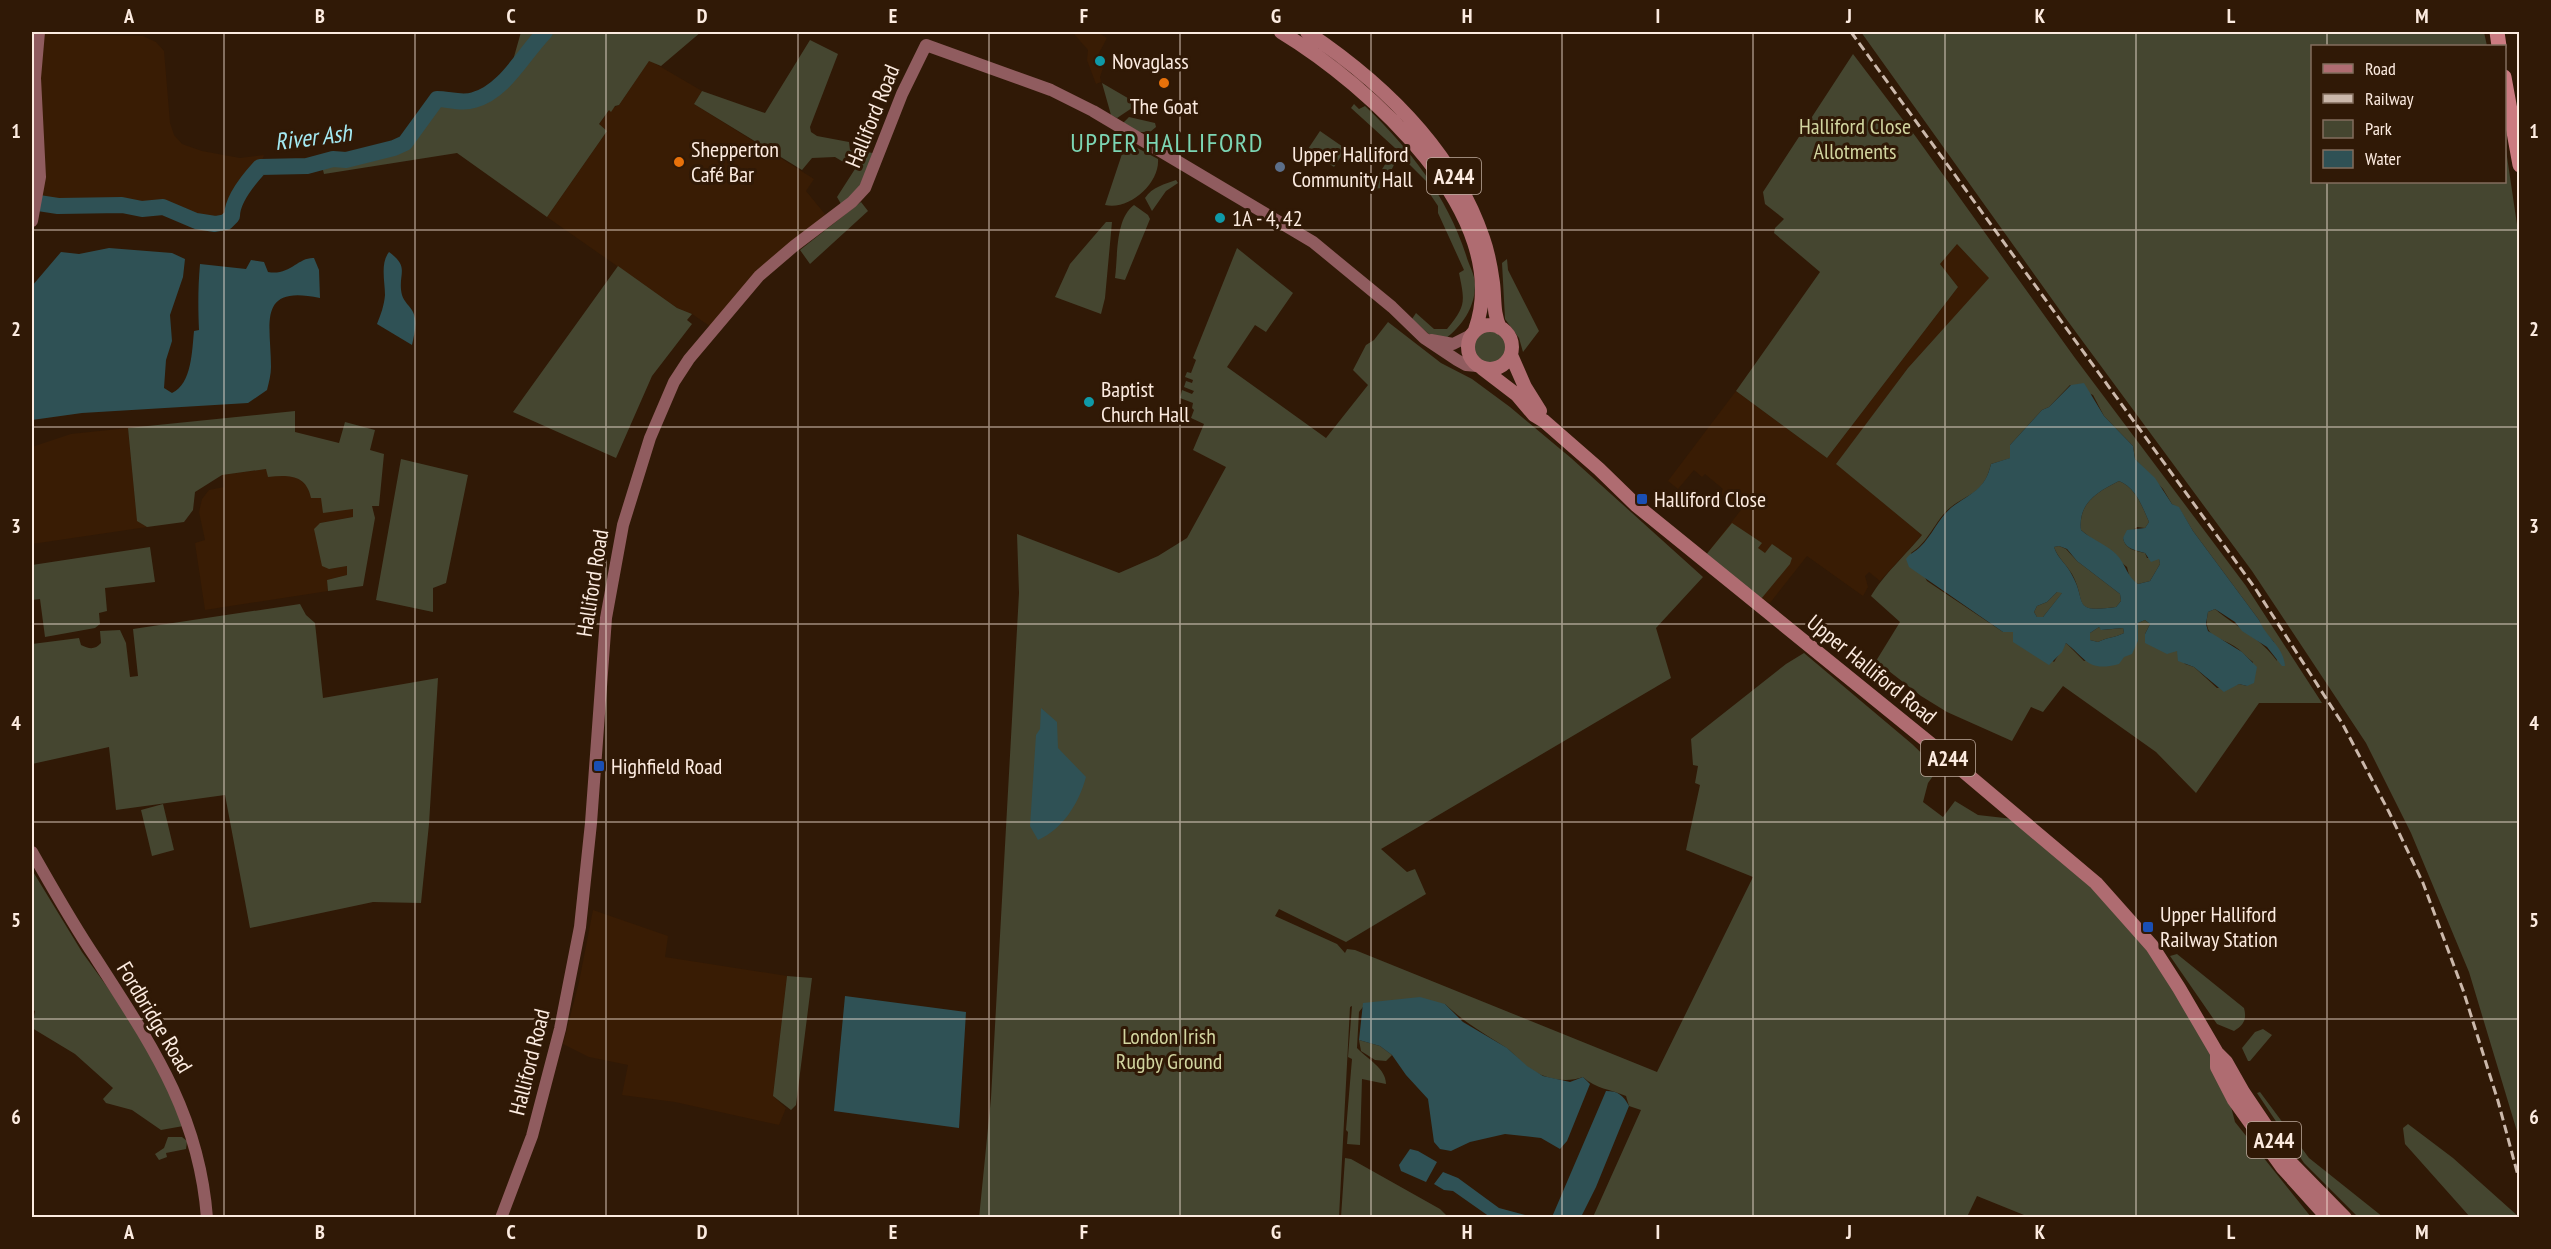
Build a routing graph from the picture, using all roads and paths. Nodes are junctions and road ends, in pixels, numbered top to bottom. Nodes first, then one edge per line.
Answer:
1 (39, 32) edge
2 (1281, 32) edge
3 (1307, 32) edge
4 (926, 45) joint
5 (2506, 83) edge
6 (2520, 165) edge
7 (32, 219) edge
8 (1500, 328) junction
9 (1473, 332) junction
10 (1424, 338) junction
11 (1511, 355) junction
12 (1480, 367) junction
13 (1544, 421) junction
14 (32, 852) edge
15 (2217, 1053) junction
16 (207, 1218) edge
17 (501, 1218) edge
18 (2328, 1218) edge
19 (2345, 1218) edge

1 - 7 street
2 - 9 main road, A244
3 - 8 main road, A244
4 - 10 street, Upper Halliford Road
4 - 17 street, Halliford Road
5 - 6 highway
8 - 9 main road
8 - 11 main road
9 - 10 street
9 - 12 main road
10 - 12 street, Upper Halliford Road
11 - 12 main road
11 - 13 main road, Upper Halliford Road / A244
12 - 13 main road, Upper Halliford Road / A244
13 - 15 main road, Upper Halliford Road / A244
14 - 16 street, Fordbridge Road
15 - 18 main road, Upper Halliford Road / A244
15 - 19 main road, Upper Halliford Road / A244

